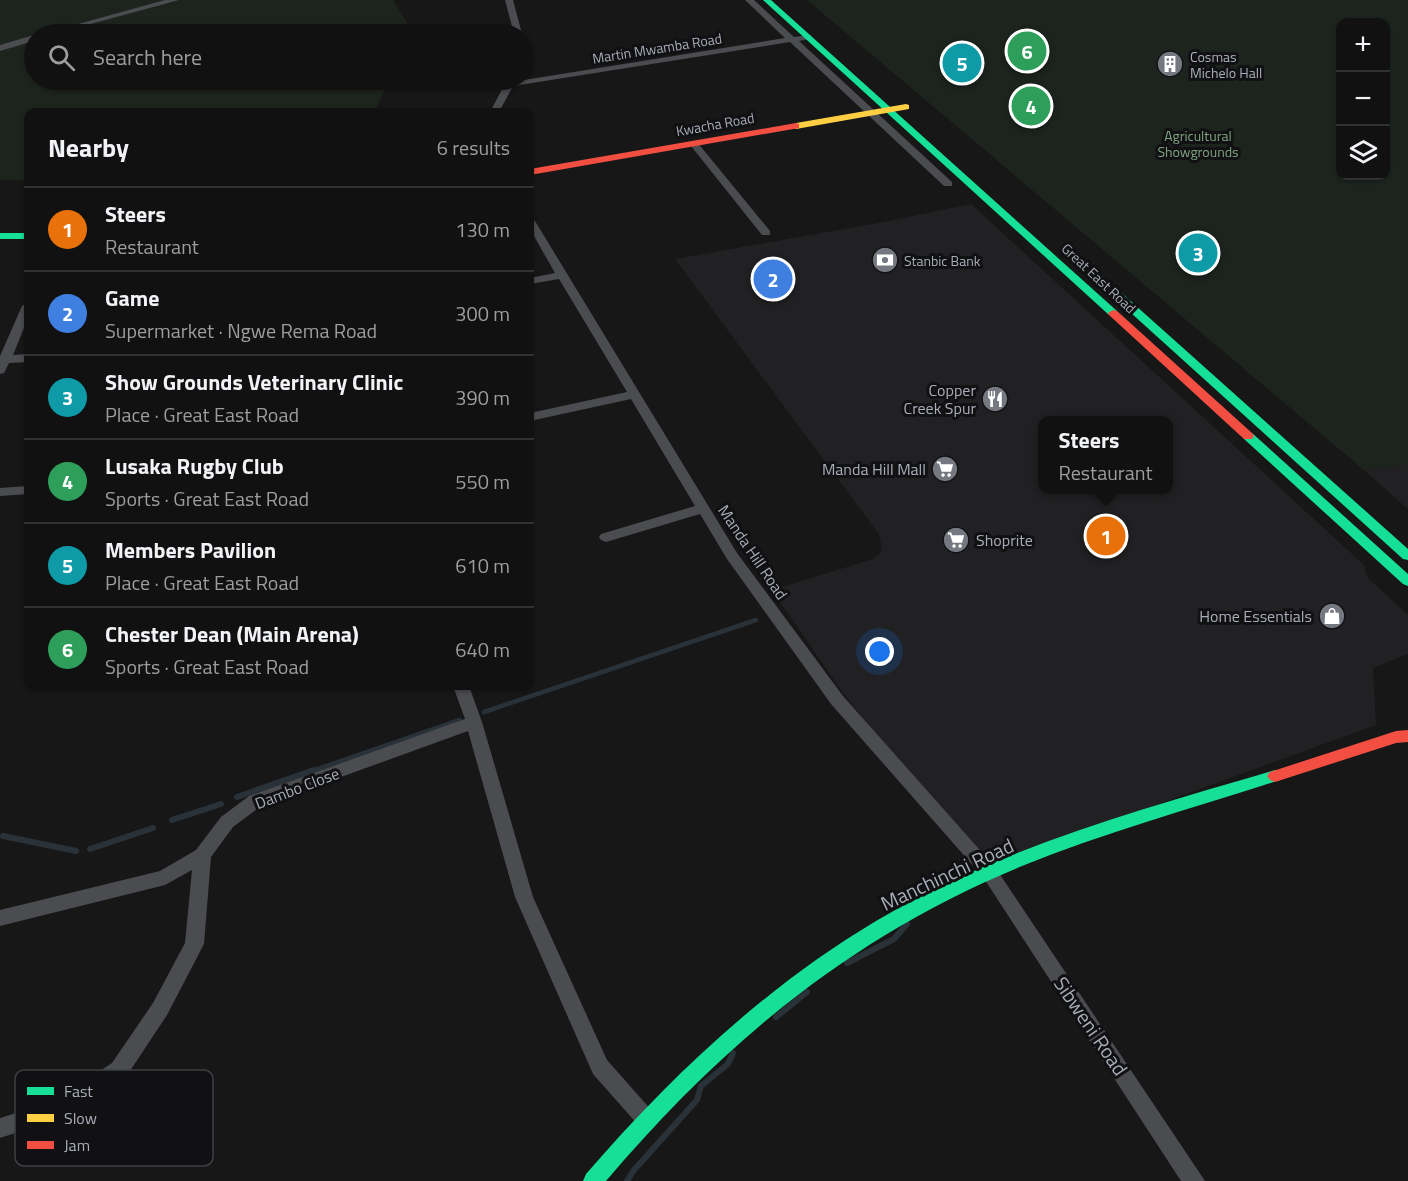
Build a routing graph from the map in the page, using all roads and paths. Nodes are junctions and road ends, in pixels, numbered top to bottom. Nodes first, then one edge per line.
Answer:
1 (176, 0) edge
2 (509, 0) edge
3 (749, 0) edge
4 (767, 0) edge
5 (781, 0) edge
6 (84, 24) edge
7 (515, 24) edge
8 (808, 37) junction
9 (793, 40) junction
10 (24, 41) edge
11 (0, 48) edge
12 (534, 78) edge
13 (506, 90) edge
14 (906, 107) junction
15 (497, 108) edge
16 (890, 110) junction
17 (871, 113) junction
18 (694, 144) junction
19 (962, 157) dead end
20 (534, 171) edge
21 (948, 184) dead end
22 (534, 228) edge
23 (766, 233) dead end
24 (0, 236) edge
25 (24, 236) edge
26 (1084, 265) dead end
27 (561, 275) junction
28 (534, 280) edge
29 (24, 314) edge
30 (24, 359) edge
31 (1, 363) edge
32 (634, 394) junction
33 (534, 416) edge
34 (24, 490) edge
35 (0, 492) edge
36 (702, 509) junction
37 (606, 537) dead end
38 (1408, 556) edge
39 (1408, 581) edge
40 (462, 690) edge
41 (474, 722) junction
42 (1404, 734) edge
43 (202, 855) junction
44 (989, 872) junction
45 (0, 918) edge
46 (119, 1070) edge
47 (646, 1119) junction
48 (15, 1123) edge
49 (0, 1128) edge
50 (593, 1181) edge
51 (1194, 1181) edge

1 - 6 street
2 - 7 street
3 - 9 street
4 - 8 main road, Great East Road
5 - 14 main road
8 - 9 street, Martin Mwamba Road
8 - 16 main road, Great East Road
9 - 12 street, Martin Mwamba Road
9 - 17 street
10 - 11 street
13 - 15 street
14 - 16 main road, Kwacha Road
14 - 19 main road
16 - 17 main road, Kwacha Road
16 - 39 main road, Great East Road
17 - 18 main road, Kwacha Road
17 - 21 street
18 - 20 main road, Kwacha Road
18 - 23 street
22 - 27 street, Manda Hill Road
24 - 25 main road
26 - 38 main road, Great East Road
27 - 28 street
27 - 32 street, Manda Hill Road
29 - 31 street
30 - 31 street
32 - 33 street
32 - 36 street, Manda Hill Road
34 - 35 street
36 - 37 street
36 - 44 street, Manda Hill Road
40 - 41 street
41 - 43 street, Dambo Close
41 - 47 street
42 - 44 main road, Manchinchi Road
43 - 45 street, Dambo Close
43 - 46 street
44 - 47 main road, Manchinchi Road
44 - 51 street, Sibweni Road
47 - 50 main road, Manchinchi Road
48 - 49 street

